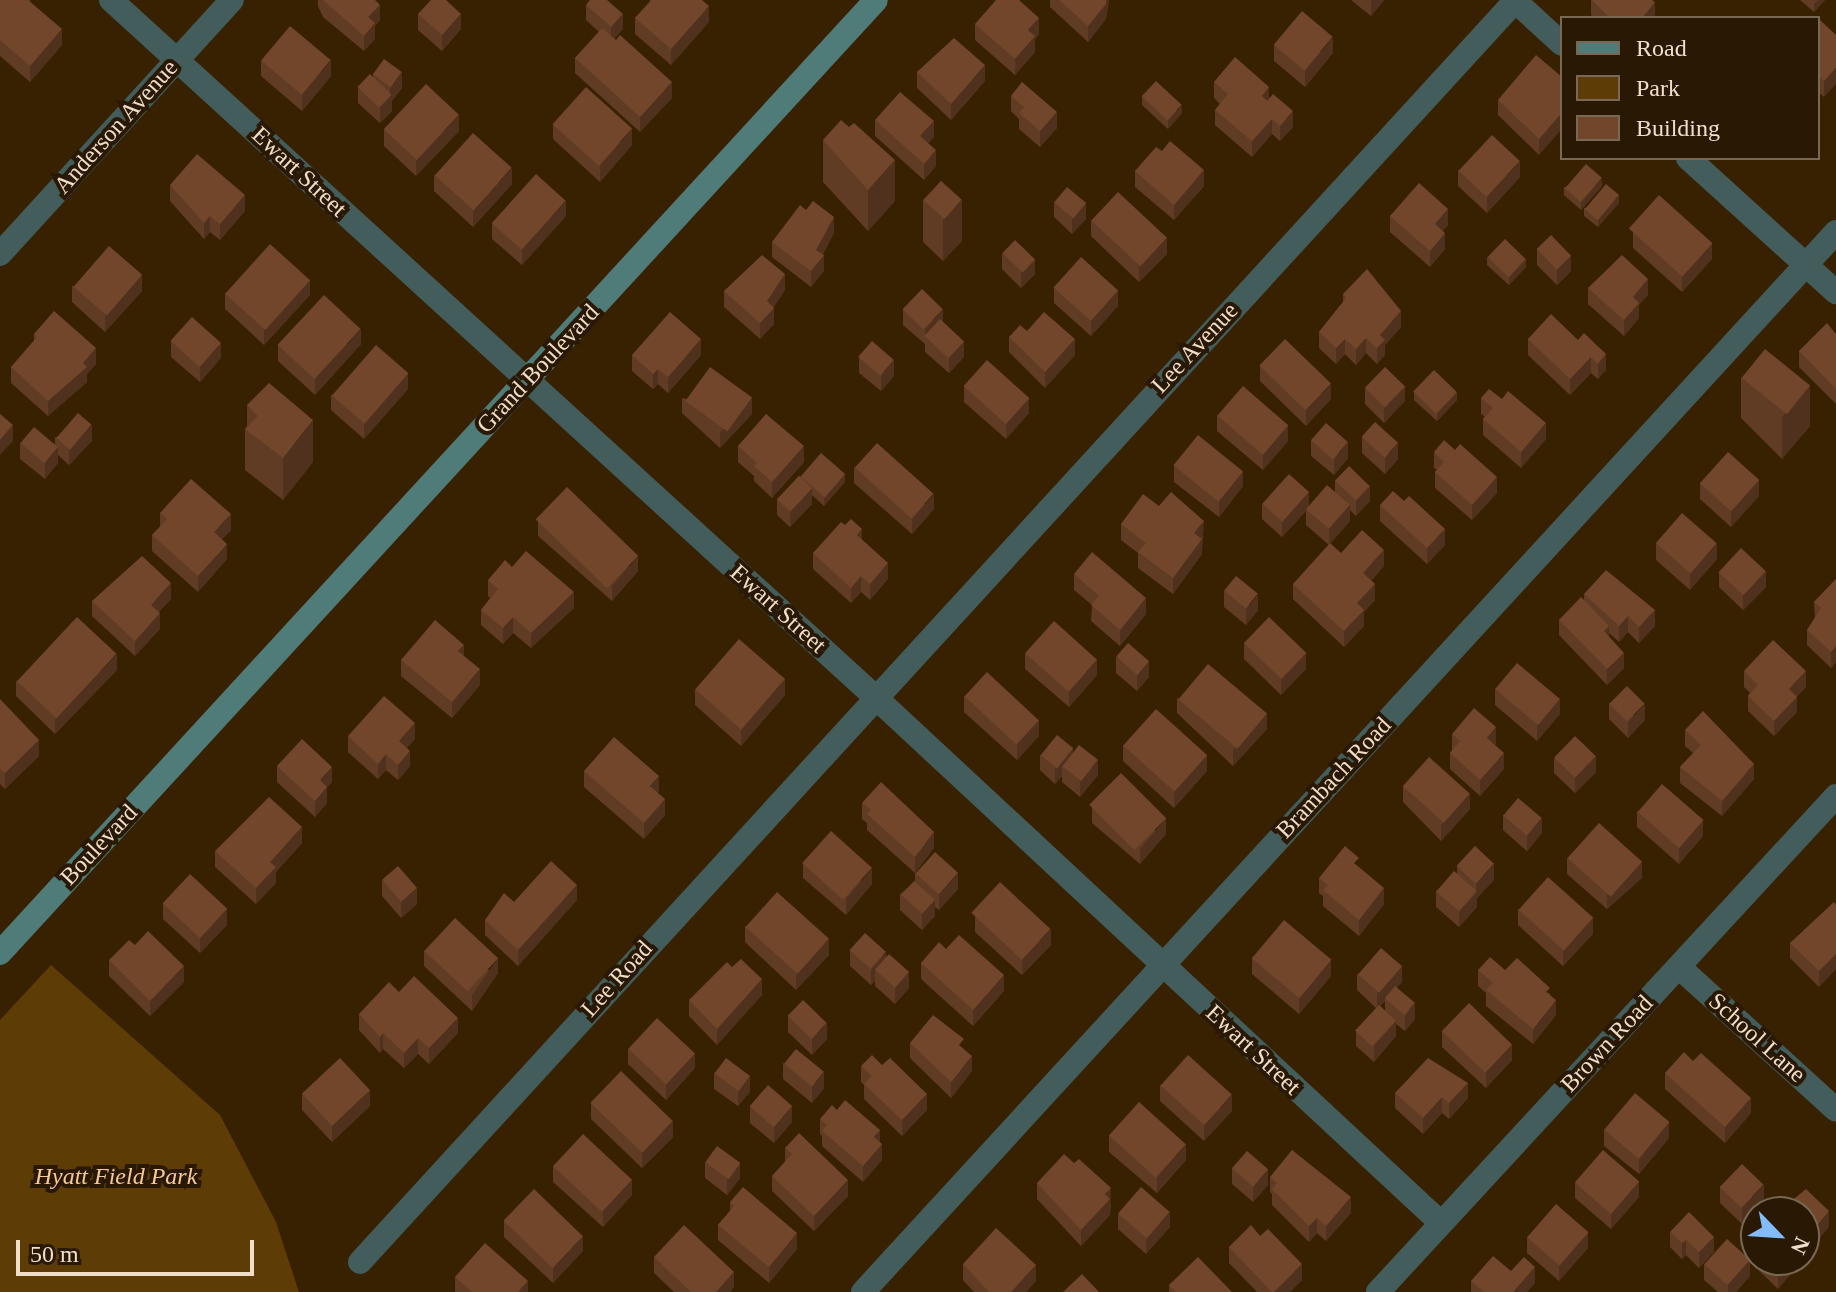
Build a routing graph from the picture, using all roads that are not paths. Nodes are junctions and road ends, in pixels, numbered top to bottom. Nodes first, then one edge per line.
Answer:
1 (111, 0) edge
2 (232, 0) edge
3 (876, 0) edge
4 (1515, 0) edge
5 (1560, 42) edge
6 (177, 60) junction
7 (1690, 160) edge
8 (1836, 232) edge
9 (0, 254) edge
10 (1805, 264) junction
11 (1836, 292) edge
12 (526, 382) junction
13 (874, 696) junction
14 (199, 736) joint
15 (1836, 796) edge
16 (0, 953) edge
17 (1161, 966) junction
18 (1679, 967) junction
19 (1836, 1110) edge
20 (1441, 1223) junction
21 (360, 1262) dead end
22 (863, 1292) edge
23 (1378, 1292) edge

1 - 6 street, Ewart Street
2 - 6 street, Anderson Avenue
3 - 12 street, Grand Boulevard
4 - 5 street
4 - 13 street, Lee Avenue
6 - 9 street, Anderson Avenue
6 - 12 street, Ewart Street
7 - 10 street
8 - 10 street, Brambach Road
10 - 11 street
10 - 17 street, Brambach Road
12 - 13 street, Ewart Street
12 - 14 street, Grand Boulevard
13 - 17 street, Ewart Street
13 - 21 street, Lee Road
14 - 16 street, Boulevard
15 - 18 street, Brown Road
17 - 20 street, Ewart Street
17 - 22 street, Brambach Road
18 - 19 street, School Lane
18 - 20 street, Brown Road
20 - 23 street, Brown Road

